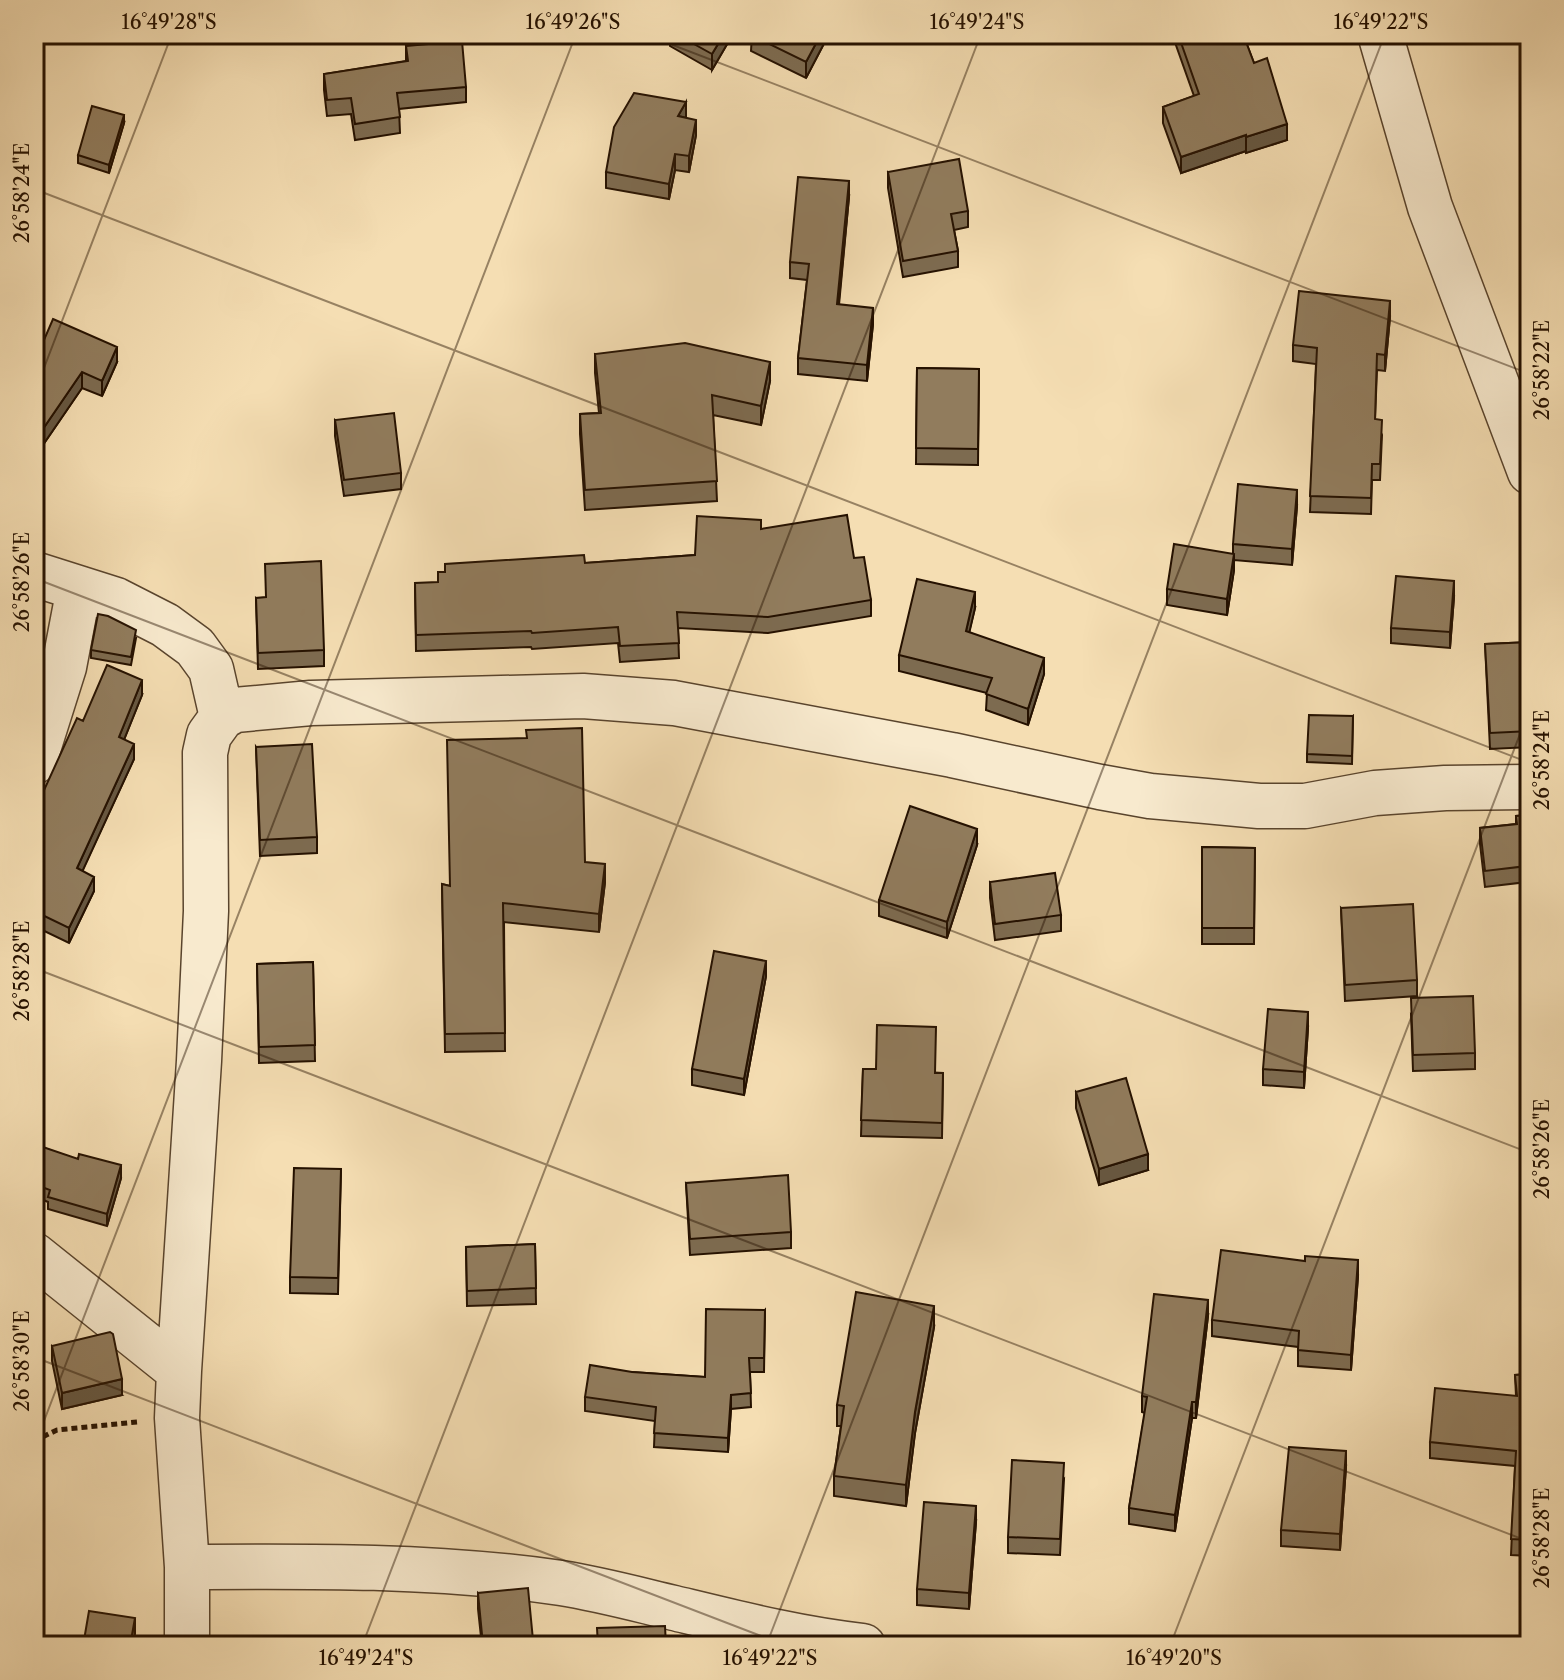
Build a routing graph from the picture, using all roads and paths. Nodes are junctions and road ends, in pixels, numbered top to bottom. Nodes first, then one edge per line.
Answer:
1 (1380, 34) edge
2 (1530, 472) edge
3 (34, 574) edge
4 (79, 588) junction
5 (222, 717) junction
6 (34, 762) edge
7 (1530, 787) edge
8 (34, 1255) edge
9 (179, 1371) junction
10 (177, 1418) junction
11 (34, 1441) edge
12 (187, 1567) junction
13 (187, 1646) edge
14 (863, 1646) edge

1 - 2 street
3 - 4 street
4 - 5 street
4 - 6 street
5 - 7 street
5 - 9 street
8 - 9 street
9 - 10 street
10 - 11 path
10 - 12 street
12 - 13 street
12 - 14 street

